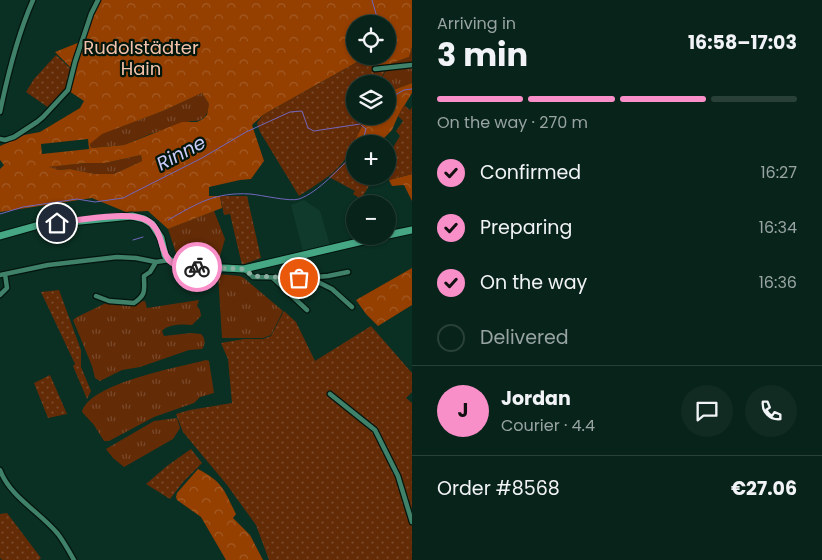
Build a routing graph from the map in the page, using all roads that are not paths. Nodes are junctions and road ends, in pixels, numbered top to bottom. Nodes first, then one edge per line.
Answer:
1 (33, 0) edge
2 (98, 0) edge
3 (412, 65) edge
4 (375, 69) dead end
5 (0, 112) edge
6 (0, 139) edge
7 (412, 230) edge
8 (396, 234) edge
9 (0, 236) edge
10 (347, 245) edge
11 (169, 260) junction
12 (156, 262) junction
13 (244, 269) junction
14 (348, 272) dead end
15 (3, 274) edge
16 (273, 278) junction
17 (299, 278) junction
18 (0, 295) edge
19 (96, 296) dead end
20 (352, 307) dead end
21 (307, 310) dead end
22 (330, 394) dead end
23 (0, 470) edge
24 (1, 478) edge
25 (412, 522) edge
26 (74, 560) edge

1 - 5 street
2 - 6 street
3 - 4 street
7 - 8 main road
9 - 11 main road
10 - 13 main road
11 - 12 street
11 - 13 main road
12 - 15 street
12 - 19 street
13 - 16 street
14 - 17 street
15 - 18 street
16 - 17 street
16 - 21 street
17 - 20 street
22 - 25 street
23 - 24 street
24 - 26 street

